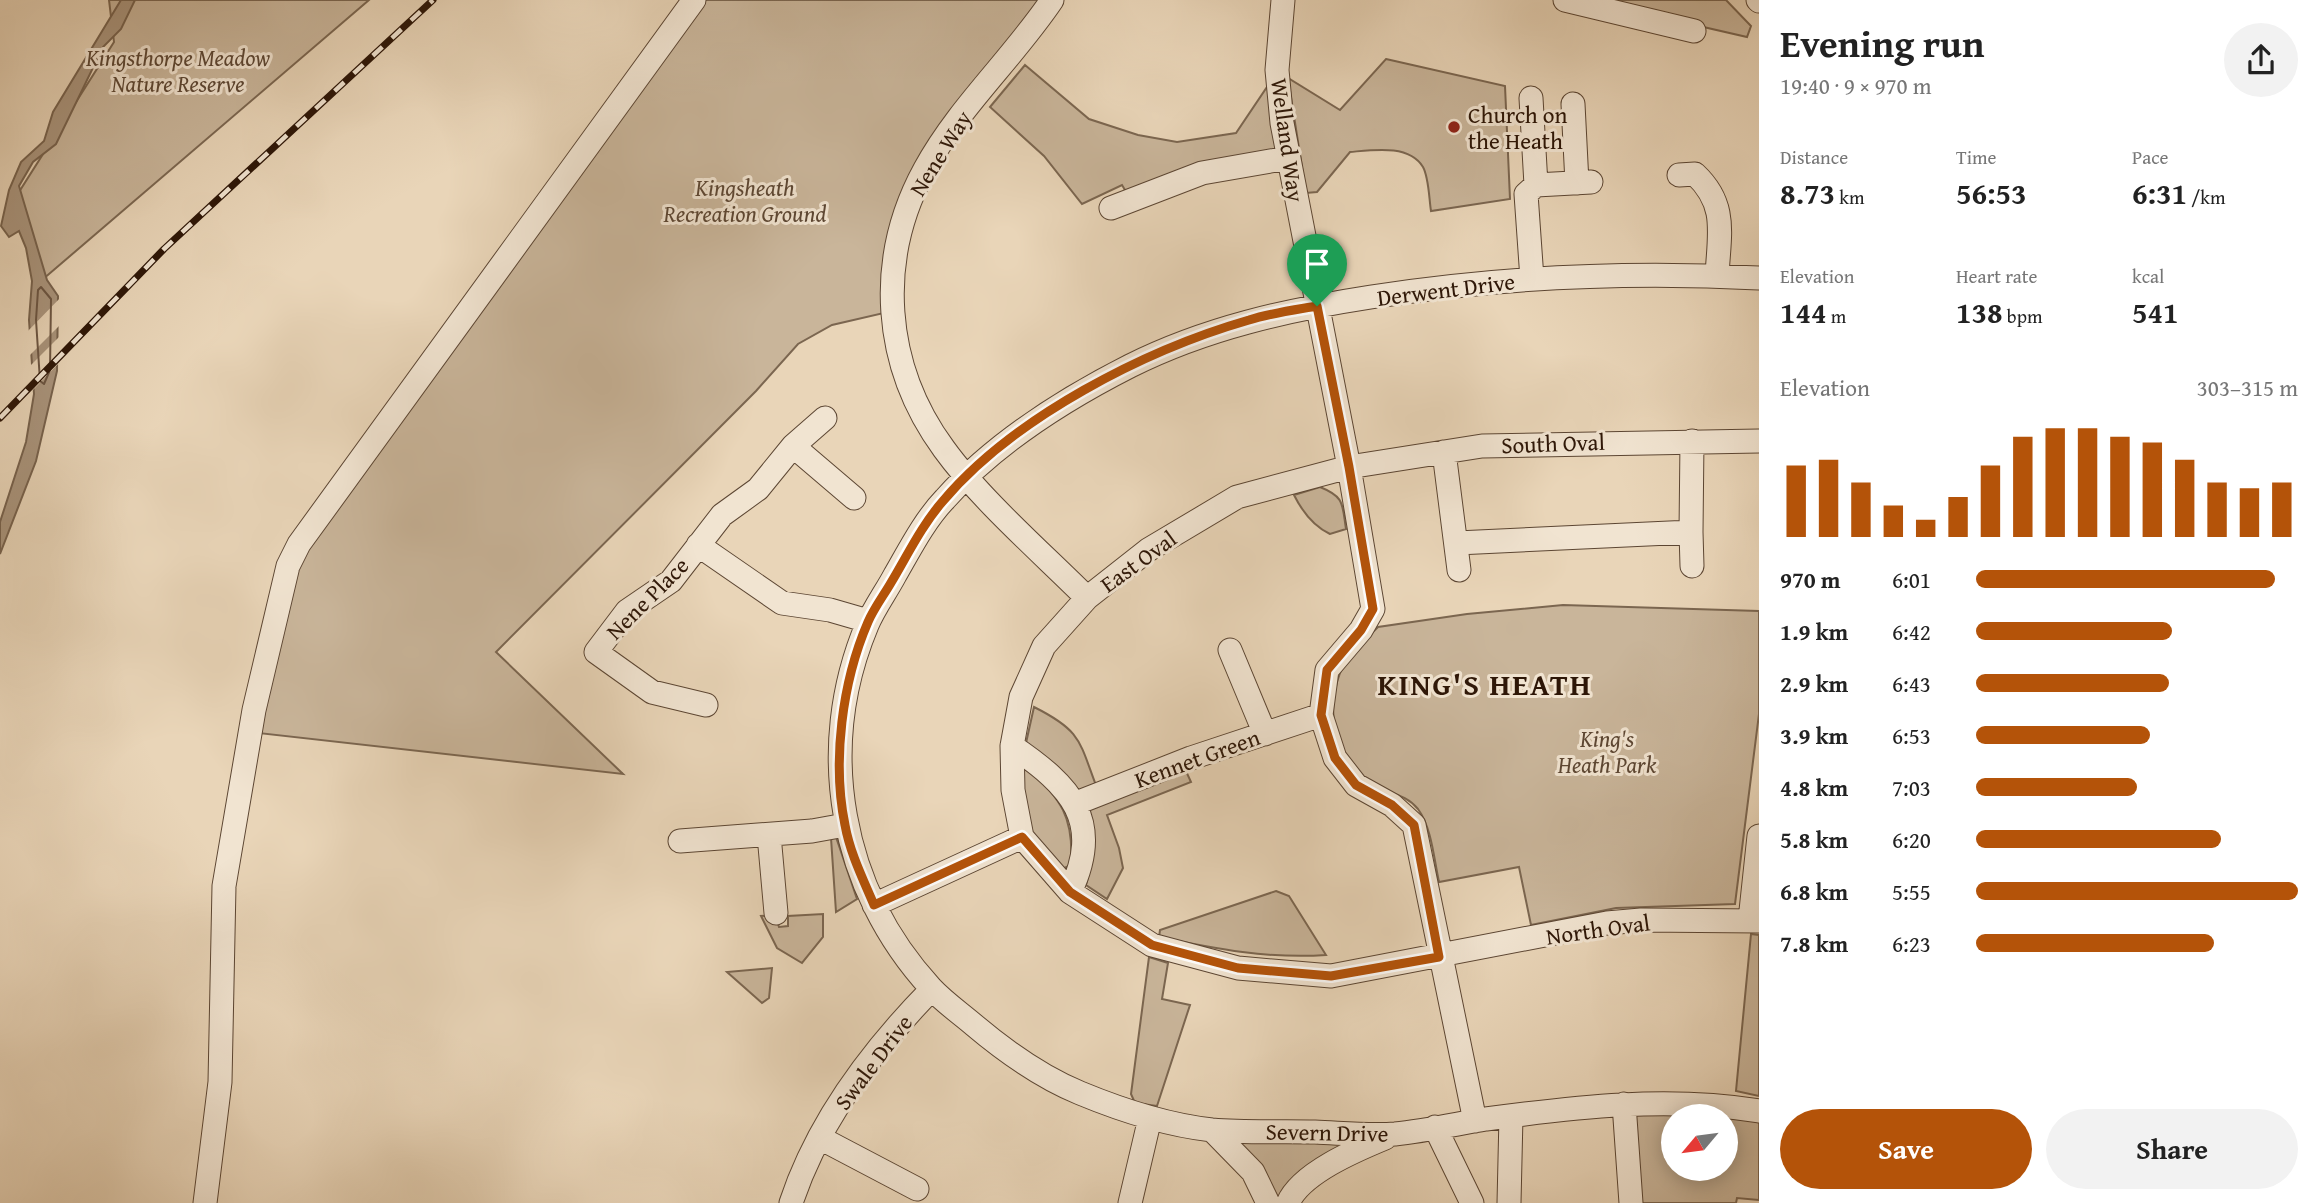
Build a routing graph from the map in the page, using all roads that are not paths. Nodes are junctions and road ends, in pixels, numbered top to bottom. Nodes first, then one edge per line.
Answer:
1 (694, 0) edge
2 (1052, 0) edge
3 (1283, 0) edge
4 (1565, 0) edge
5 (1694, 31) dead end
6 (1531, 98) dead end
7 (1573, 104) dead end
8 (1288, 158) junction
9 (1679, 175) dead end
10 (1536, 185) junction
11 (1111, 208) dead end
12 (1717, 276) junction
13 (1759, 278) edge
14 (1532, 279) junction
15 (1317, 306) junction
16 (825, 418) dead end
17 (1759, 440) edge
18 (1692, 441) junction
19 (793, 446) junction
20 (1444, 452) junction
21 (1349, 467) junction
22 (967, 477) junction
23 (854, 498) dead end
24 (1690, 532) junction
25 (1457, 543) junction
26 (698, 545) junction
27 (1692, 566) dead end
28 (1459, 570) dead end
29 (1087, 598) junction
30 (868, 621) junction
31 (1230, 650) dead end
32 (706, 705) dead end
33 (1321, 715) junction
34 (1265, 734) junction
35 (1012, 746) junction
36 (1074, 804) junction
37 (845, 825) junction
38 (769, 835) junction
39 (1759, 836) edge
40 (1022, 837) junction
41 (680, 841) dead end
42 (1070, 892) junction
43 (874, 905) junction
44 (776, 913) dead end
45 (1755, 921) edge
46 (1439, 957) junction
47 (932, 989) junction
48 (1625, 1104) junction
49 (1759, 1111) edge
50 (1511, 1116) junction
51 (1150, 1118) junction
52 (1475, 1121) junction
53 (1435, 1127) junction
54 (1212, 1130) junction
55 (1395, 1134) junction
56 (820, 1138) junction
57 (917, 1189) dead end
58 (205, 1203) edge
59 (791, 1203) edge
60 (1130, 1203) edge
61 (1268, 1203) edge
62 (1287, 1203) edge
63 (1472, 1203) edge
64 (1509, 1203) edge
65 (1631, 1203) edge

1 - 58 street
2 - 22 street, Nene Way
3 - 8 street, Welland Way
4 - 5 street
6 - 10 street
7 - 10 street
8 - 11 street
8 - 15 street, Welland Way
9 - 12 street
10 - 14 street
12 - 13 street, Derwent Drive
12 - 14 street, Derwent Drive
14 - 15 street, Derwent Drive
15 - 21 street, Welland Way
15 - 22 street, Derwent Drive
16 - 19 street, Nene Place
17 - 18 street, South Oval
18 - 20 street, South Oval
18 - 24 street
19 - 23 street
19 - 26 street, Nene Place
20 - 21 street, South Oval
20 - 25 street
21 - 29 street, East Oval
21 - 33 street, Welland Way
22 - 29 street, Nene Way
22 - 30 street, Derwent Drive
24 - 25 street
24 - 27 street
25 - 28 street
26 - 30 street, Nene Place
26 - 32 street, Nene Place
29 - 35 street, East Oval
30 - 37 street, Derwent Drive
31 - 34 street
33 - 34 street, Kennet Green
33 - 46 street
34 - 36 street, Kennet Green
35 - 36 street
35 - 40 street, East Oval
36 - 42 street
37 - 38 street
37 - 43 street, Severn Drive
38 - 41 street
38 - 44 street
39 - 45 street
40 - 42 street
40 - 43 street
42 - 46 street
43 - 47 street, Severn Drive
45 - 46 street, North Oval
46 - 52 street
47 - 51 street, Severn Drive
47 - 56 street, Swale Drive
48 - 49 street, Severn Drive
48 - 50 street, Severn Drive
48 - 65 street
50 - 52 street, Severn Drive
50 - 64 street
51 - 54 street, Severn Drive
51 - 60 street
52 - 53 street, Severn Drive
53 - 55 street, Severn Drive
53 - 63 street
54 - 55 street, Severn Drive
54 - 61 street
55 - 62 street
56 - 57 street
56 - 59 street, Swale Drive

